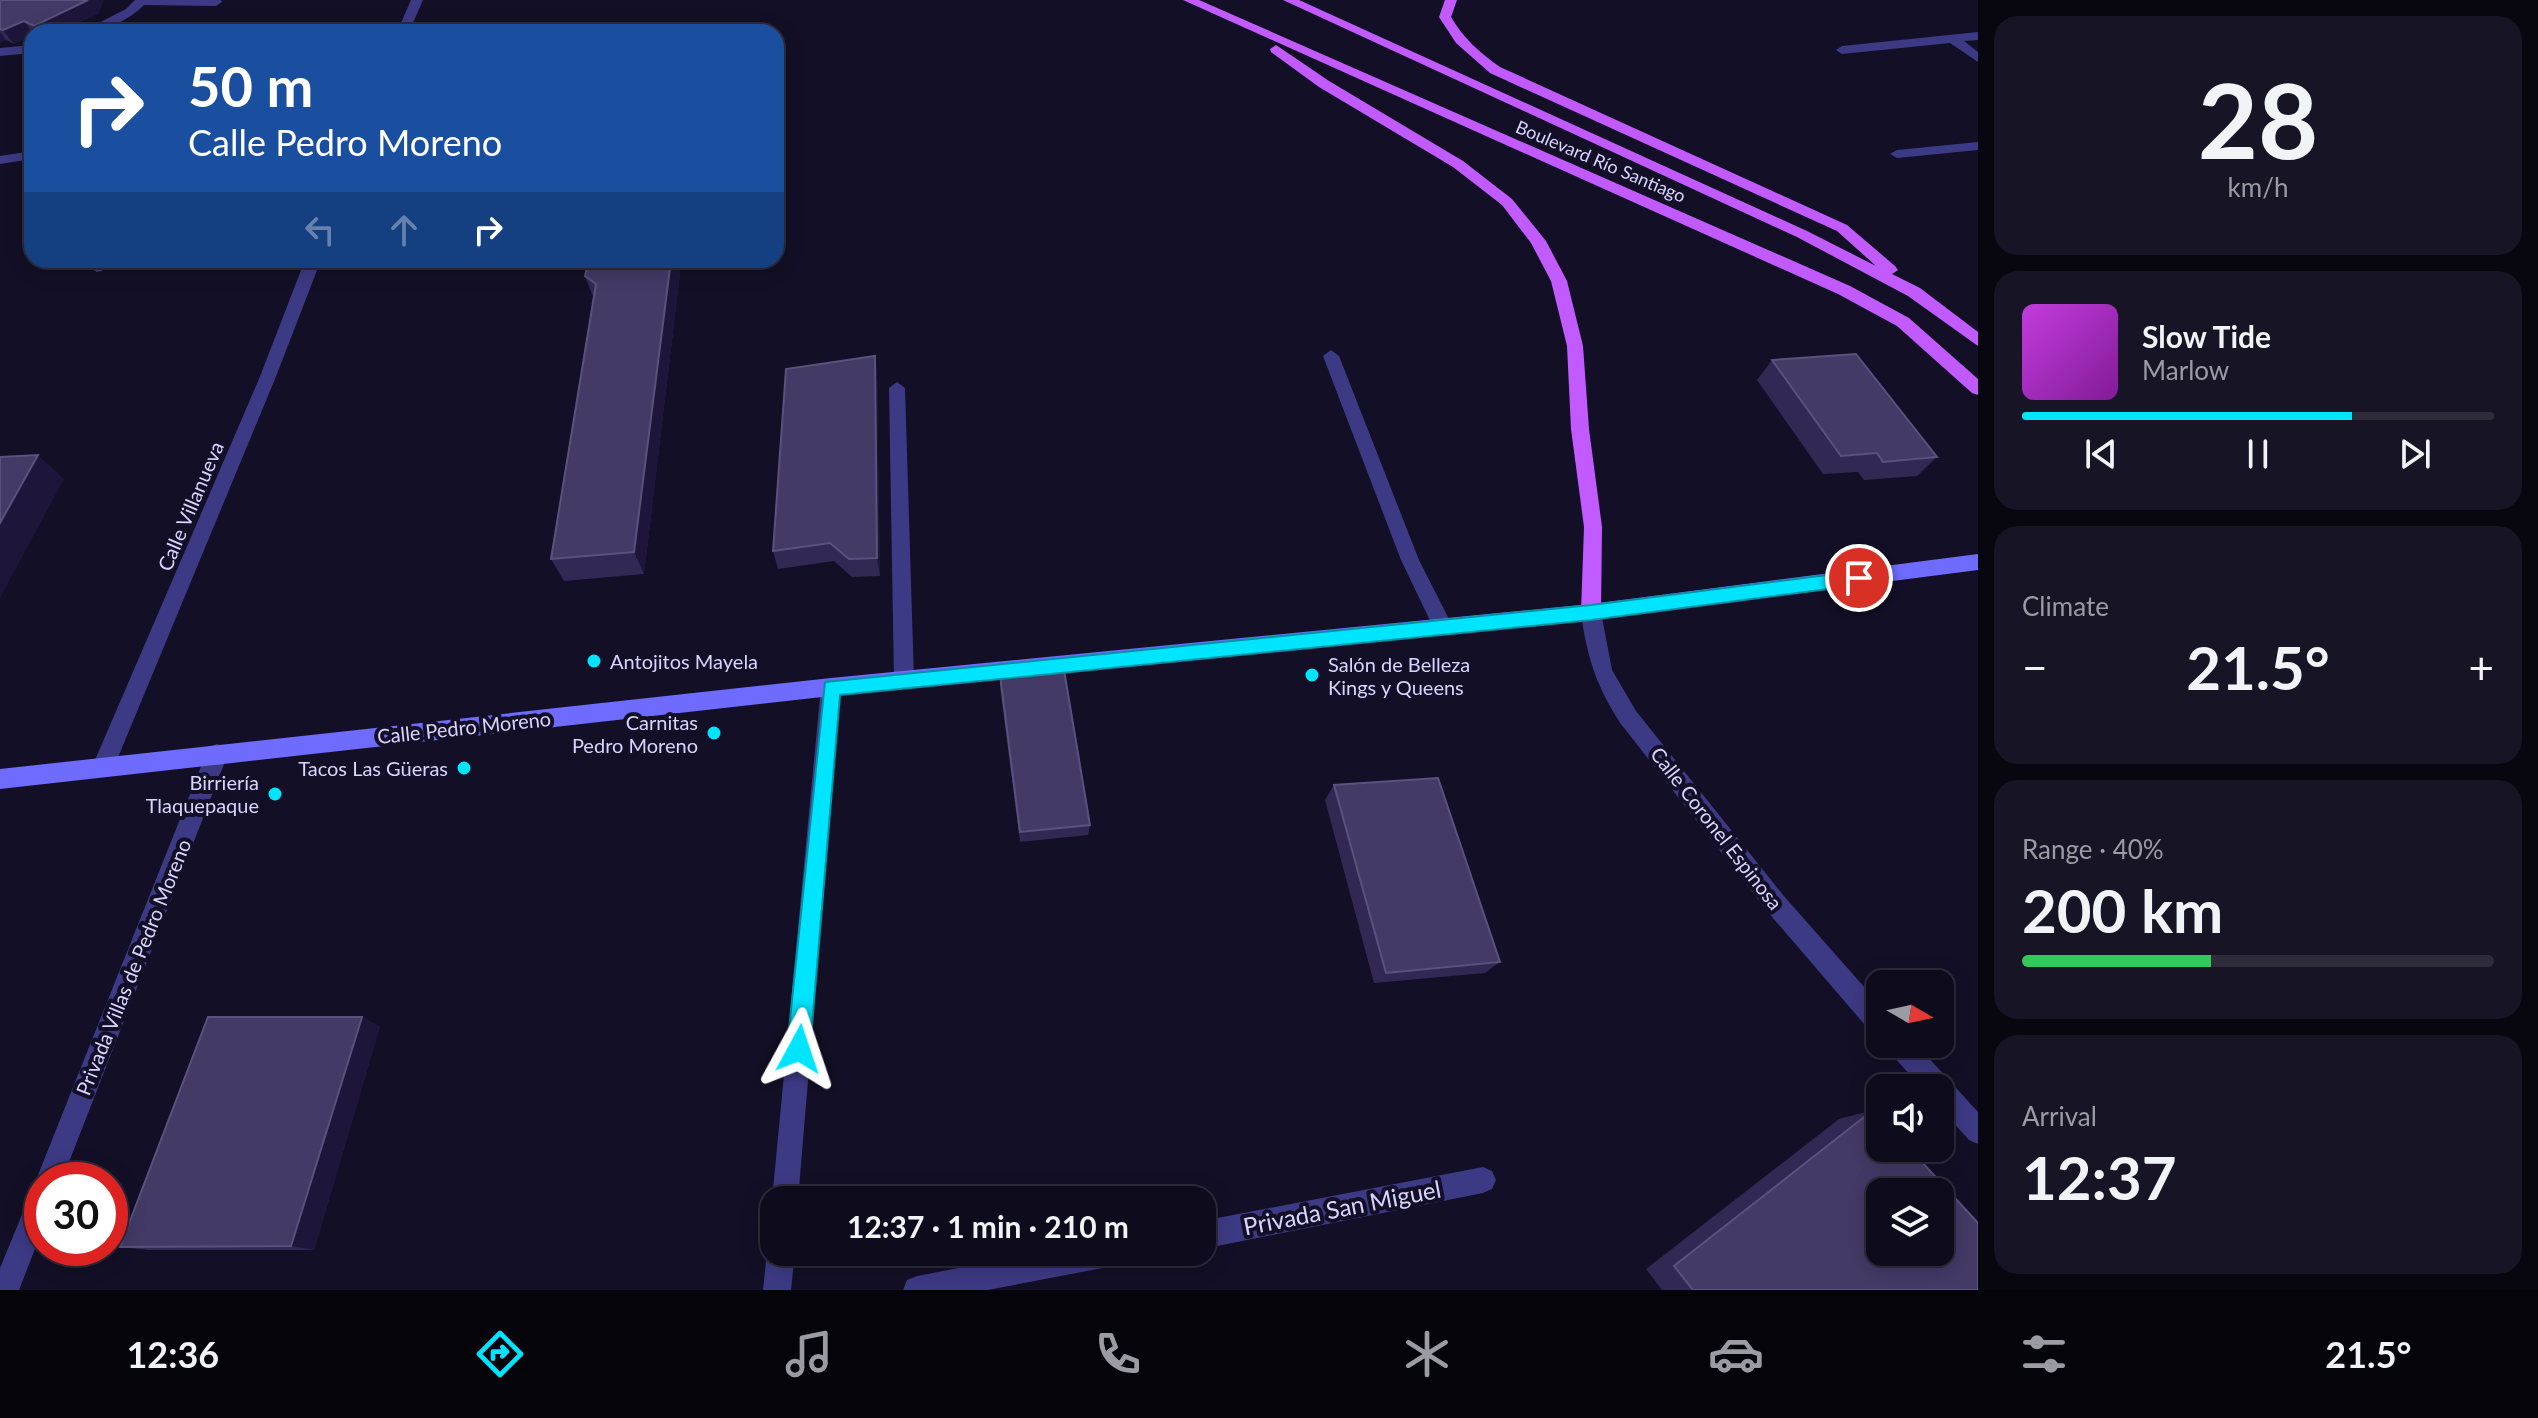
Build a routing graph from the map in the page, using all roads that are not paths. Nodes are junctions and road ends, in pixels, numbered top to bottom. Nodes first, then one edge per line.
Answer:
1 (417, 0) edge
2 (1189, 0) edge
3 (1289, 0) edge
4 (1451, 0) edge
5 (142, 1) edge
6 (216, 2) edge
7 (104, 24) edge
8 (406, 24) edge
9 (1244, 26) junction
10 (1978, 36) edge
11 (1952, 38) junction
12 (24, 50) edge
13 (1842, 50) dead end
14 (0, 52) edge
15 (1978, 58) edge
16 (1972, 146) edge
17 (1897, 154) dead end
18 (24, 156) edge
19 (0, 160) edge
20 (1978, 160) edge
21 (310, 268) edge
22 (1914, 292) junction
23 (1978, 340) edge
24 (1331, 356) dead end
25 (897, 388) dead end
26 (1978, 389) edge
27 (1978, 562) edge
28 (1591, 612) junction
29 (1443, 627) junction
30 (904, 680) junction
31 (831, 687) junction
32 (217, 754) junction
33 (103, 767) junction
34 (0, 779) edge
35 (1866, 1008) edge
36 (1912, 1058) edge
37 (1926, 1074) edge
38 (1954, 1104) edge
39 (1978, 1131) edge
40 (56, 1162) edge
41 (1483, 1180) dead end
42 (786, 1186) edge
43 (1216, 1232) edge
44 (24, 1242) edge
45 (780, 1266) edge
46 (1041, 1266) edge
47 (5, 1290) edge
48 (777, 1290) edge
49 (917, 1290) edge

1 - 8 street
2 - 9 main road, Boulevard Río Santiago
3 - 22 main road, Boulevard Río Santiago
4 - 22 main road
5 - 6 street
5 - 7 street
9 - 26 main road, Boulevard Río Santiago
9 - 28 main road
10 - 11 street
11 - 13 street
11 - 15 street
12 - 14 street
16 - 17 street
16 - 20 street
18 - 19 street
21 - 33 street, Calle Villanueva
22 - 23 main road, Boulevard Río Santiago
24 - 29 street
25 - 30 street
27 - 28 street, Calle Pedro Moreno
28 - 29 street, Calle Pedro Moreno
28 - 35 street, Calle Coronel Espinosa
29 - 30 street, Calle Pedro Moreno
30 - 31 street, Calle Pedro Moreno
31 - 32 street, Calle Pedro Moreno
31 - 42 street
32 - 33 street, Calle Pedro Moreno
32 - 40 street, Privada Villas de Pedro Moreno
33 - 34 street, Calle Pedro Moreno
36 - 37 street
38 - 39 street
41 - 43 street, Privada San Miguel
44 - 47 street
45 - 48 street
46 - 49 street

